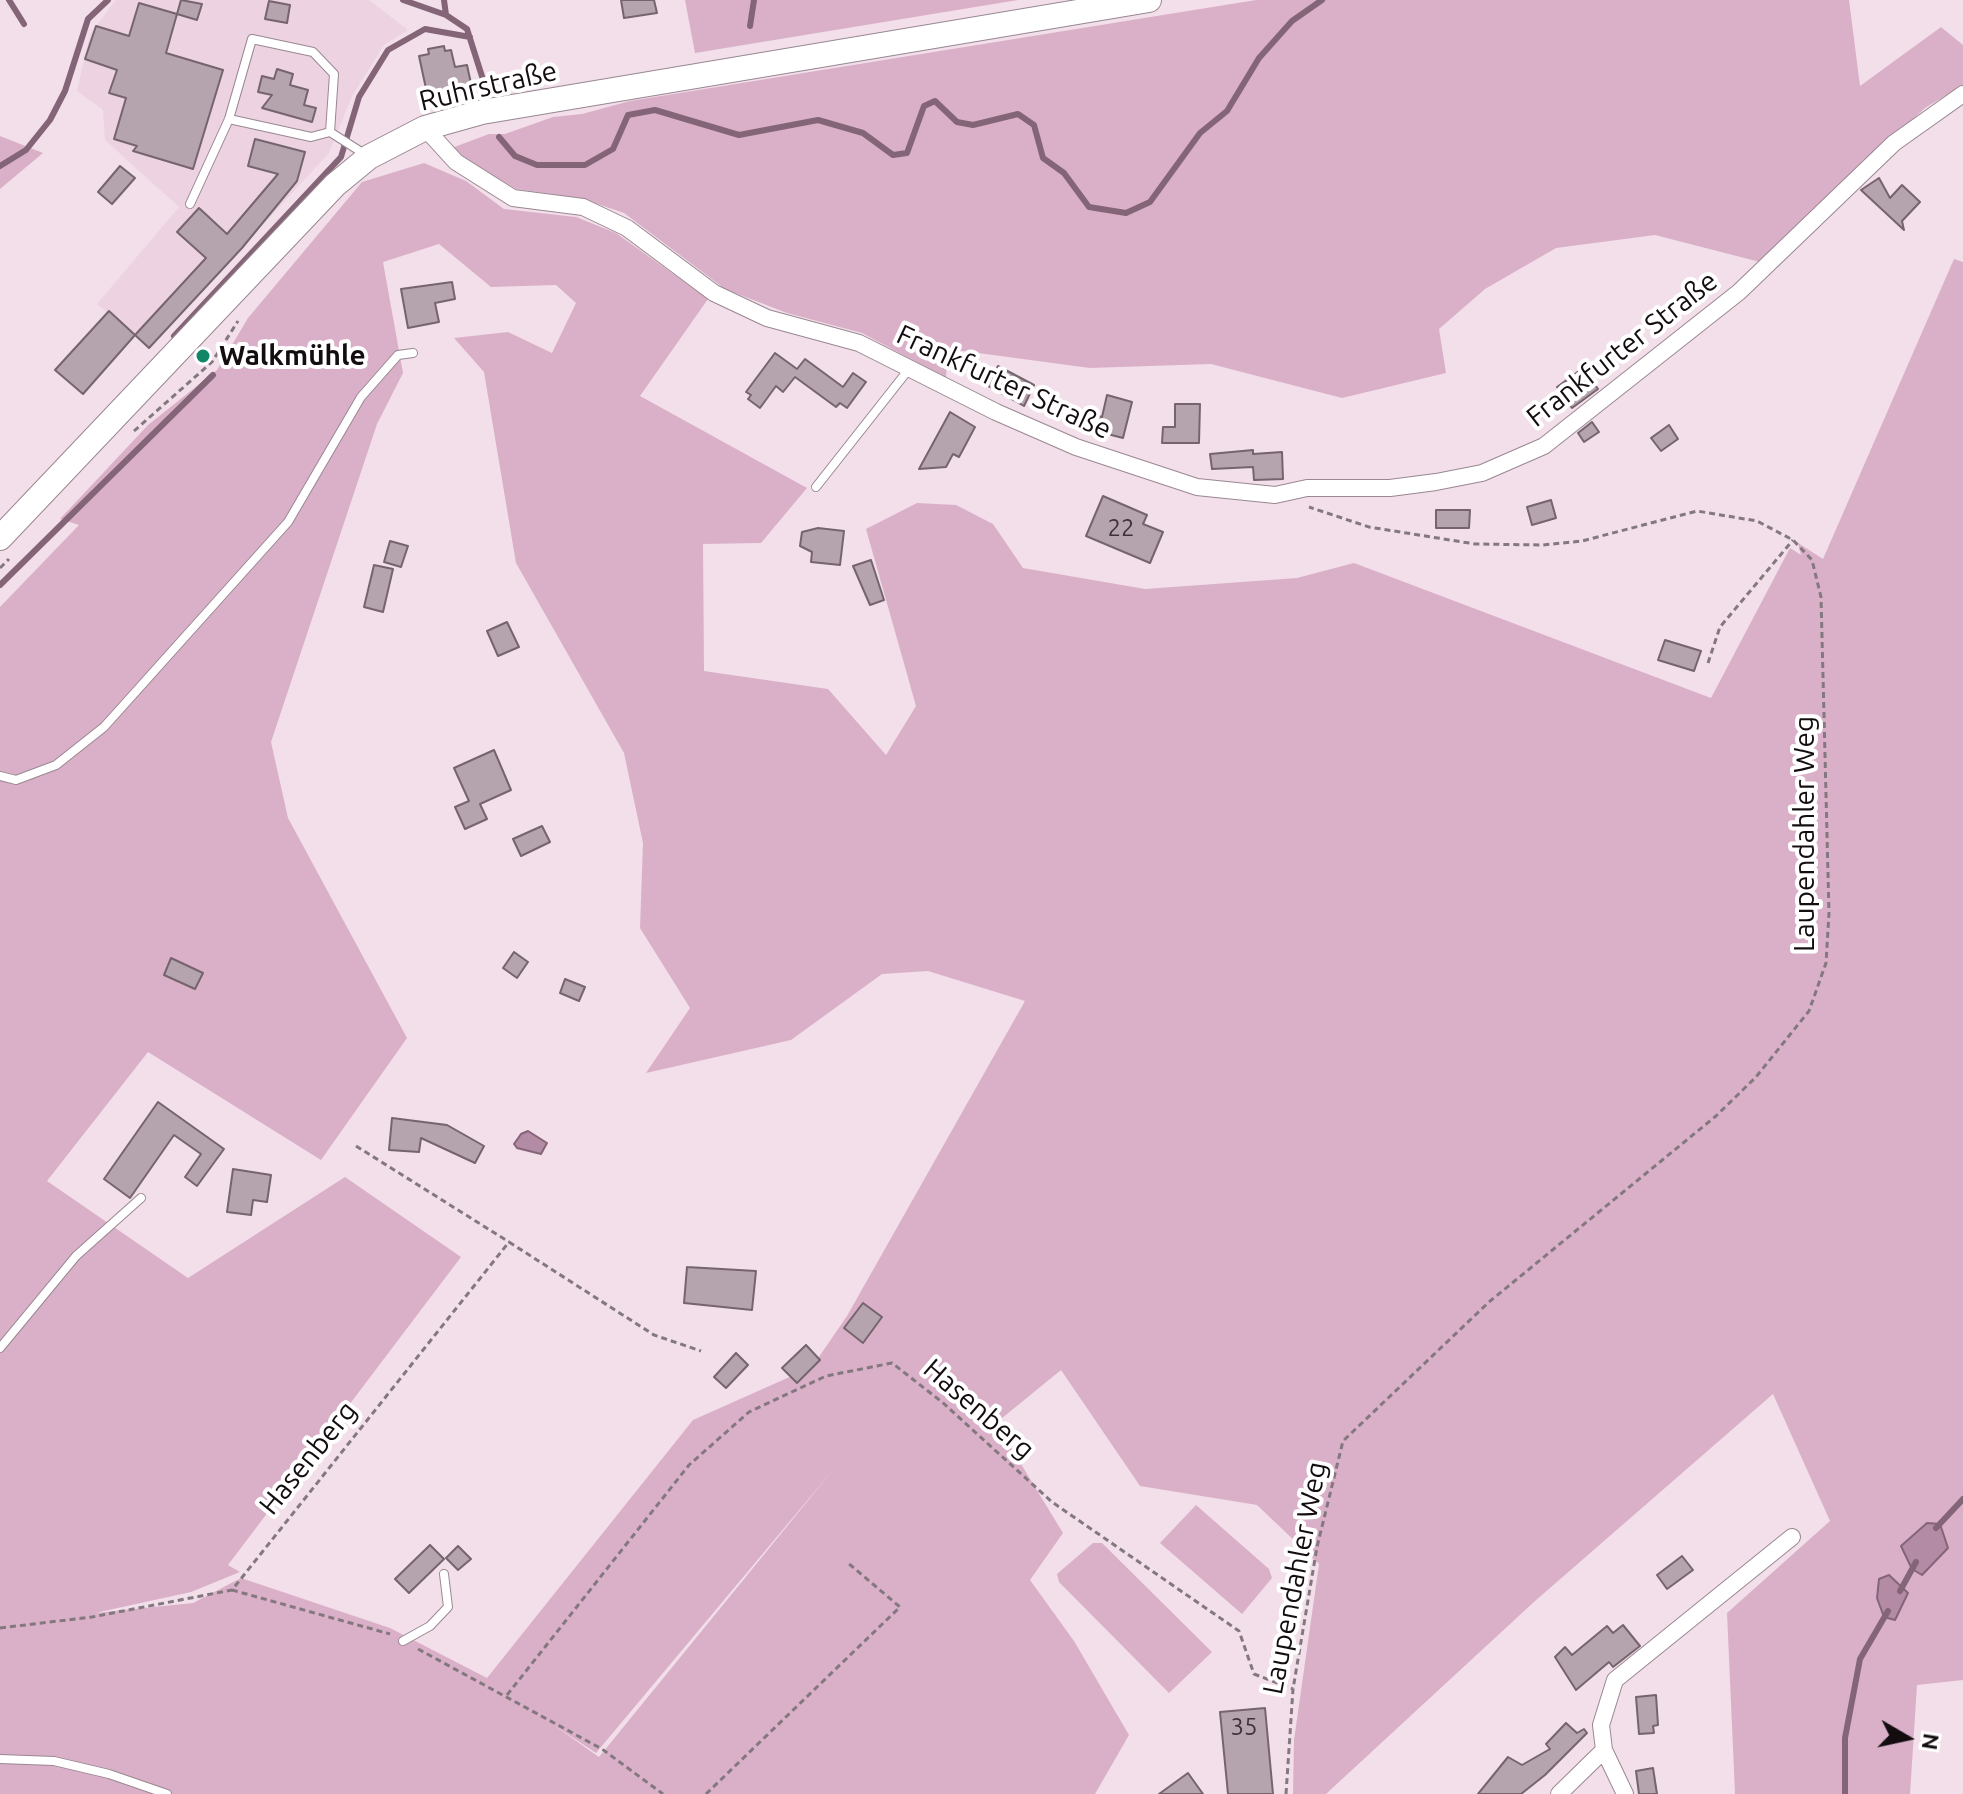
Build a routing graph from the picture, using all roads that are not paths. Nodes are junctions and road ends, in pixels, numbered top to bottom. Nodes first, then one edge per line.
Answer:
1 (1149, 0) edge
2 (1083, 5) edge
3 (1963, 94) edge
4 (229, 119) junction
5 (425, 128) junction
6 (330, 132) junction
7 (362, 151) junction
8 (190, 204) dead end
9 (413, 353) dead end
10 (910, 368) junction
11 (816, 487) dead end
12 (5, 547) edge
13 (0, 776) edge
14 (141, 1198) dead end
15 (0, 1348) edge
16 (1792, 1537) dead end
17 (444, 1574) dead end
18 (403, 1641) road end
19 (1604, 1750) junction
20 (0, 1759) edge
21 (167, 1794) edge
22 (1559, 1794) edge
23 (1625, 1794) edge

1 - 2 main road, Ruhrstraße
2 - 5 main road, Ruhrstraße
3 - 10 street, Frankfurter Straße
4 - 6 lane
4 - 6 lane
4 - 8 lane
5 - 7 main road, Ruhrstraße
5 - 10 street, Frankfurter Straße
6 - 7 lane
7 - 12 main road, Ruhrstraße
9 - 13 lane
10 - 11 lane
14 - 15 lane
16 - 19 street
17 - 18 lane
19 - 22 street
19 - 23 street
20 - 21 lane

